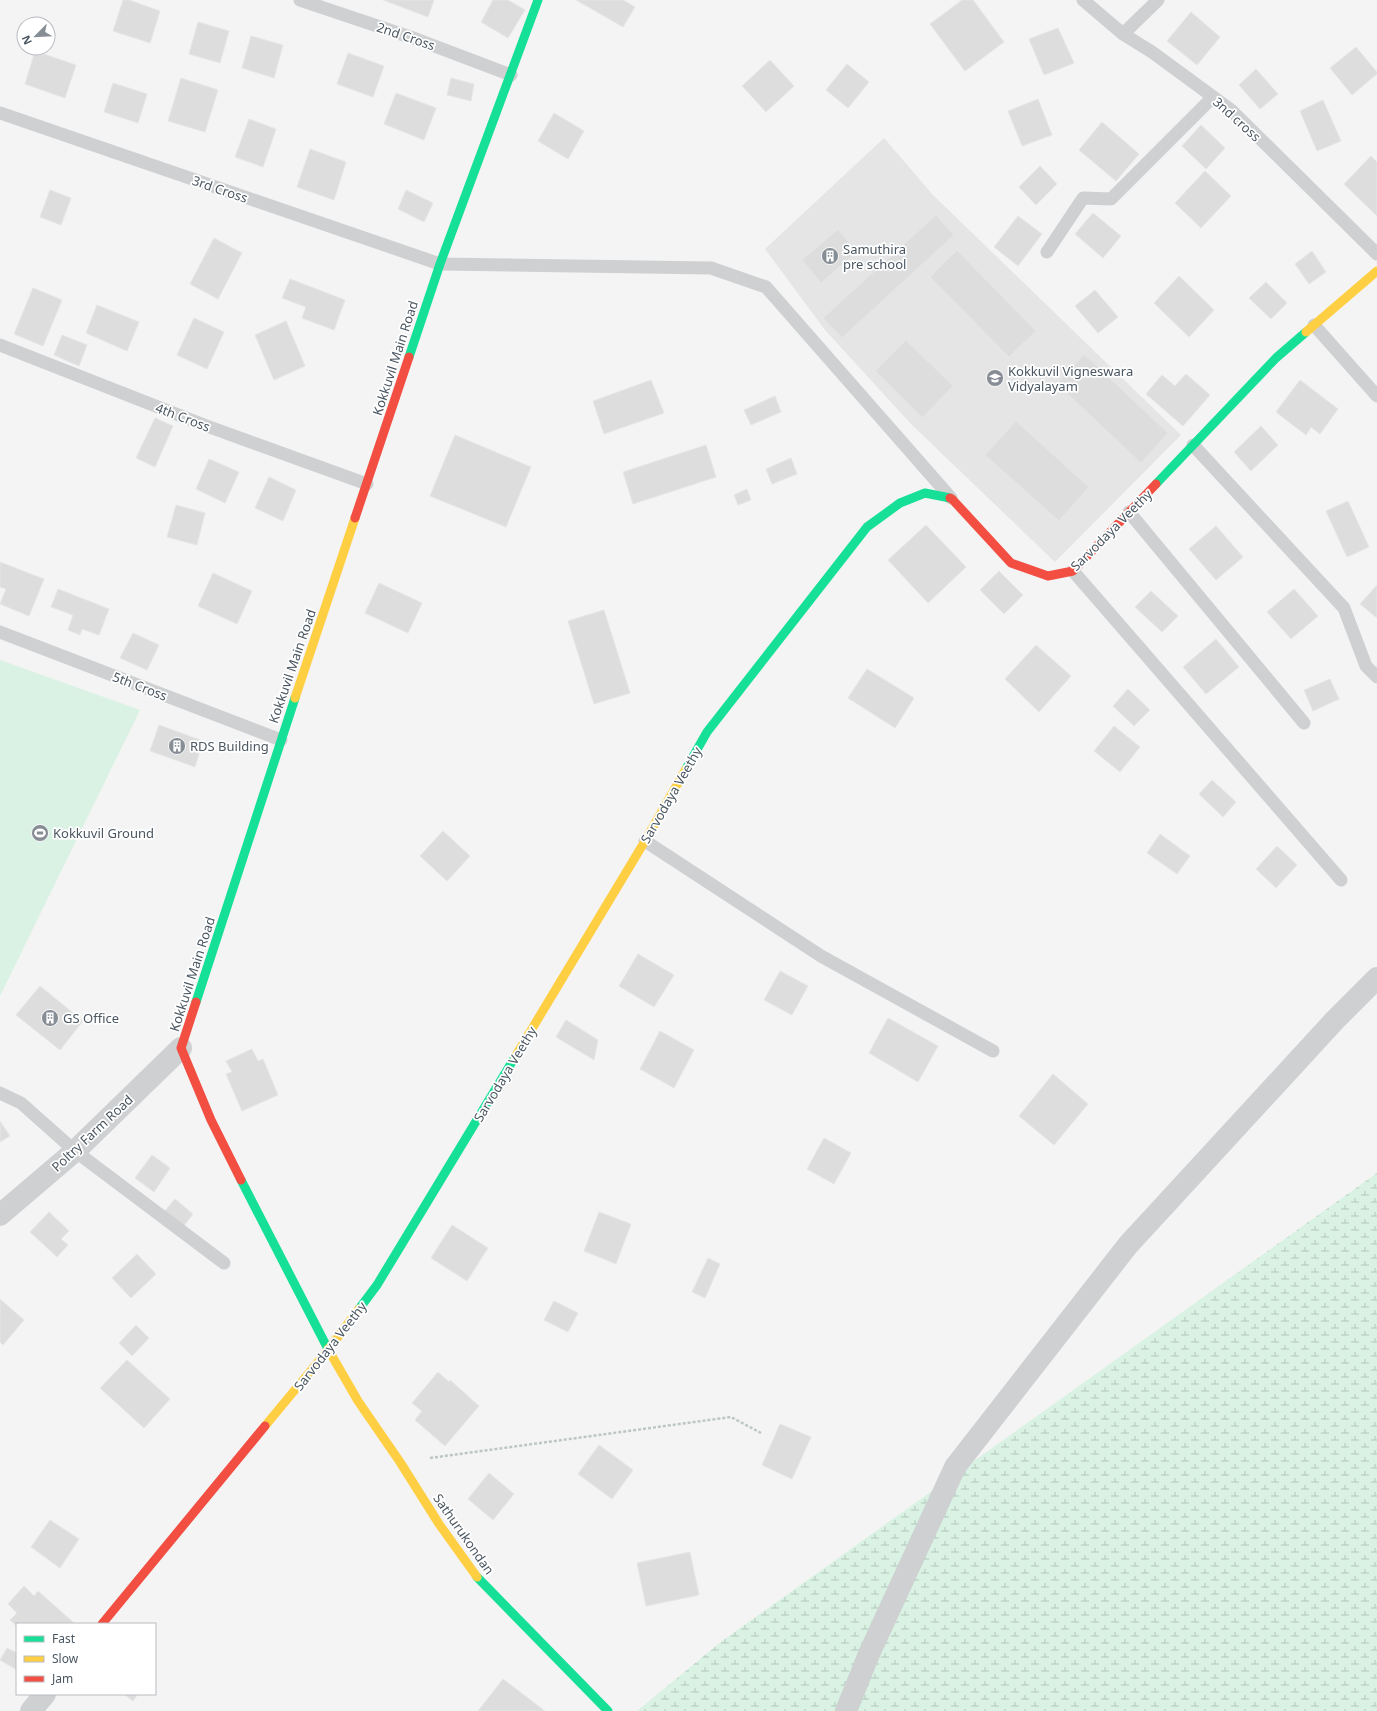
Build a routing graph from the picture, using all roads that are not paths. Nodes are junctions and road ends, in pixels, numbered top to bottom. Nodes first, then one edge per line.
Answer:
1 (300, 0) edge
2 (538, 0) edge
3 (1083, 0) edge
4 (1158, 0) edge
5 (1123, 34) junction
6 (511, 75) junction
7 (1213, 97) junction
8 (0, 113) edge
9 (1048, 252) dead end
10 (1377, 254) edge
11 (440, 264) junction
12 (1377, 271) edge
13 (1314, 325) junction
14 (0, 345) edge
15 (1377, 396) edge
16 (1193, 445) junction
17 (367, 484) junction
18 (952, 499) junction
19 (1129, 512) junction
20 (1073, 571) junction
21 (0, 632) edge
22 (1377, 678) edge
23 (1304, 723) dead end
24 (281, 740) junction
25 (646, 841) junction
26 (1341, 880) dead end
27 (1377, 978) edge
28 (181, 1048) junction
29 (993, 1051) dead end
30 (0, 1093) edge
31 (75, 1151) junction
32 (0, 1215) edge
33 (224, 1264) dead end
34 (328, 1350) junction
35 (103, 1623) edge
36 (44, 1695) edge
37 (31, 1711) edge
38 (608, 1711) edge
39 (846, 1711) edge

1 - 6 lane, 2nd Cross
2 - 6 street, Kokkuvil Main Road
3 - 5 lane, 3nd cross
4 - 5 lane
5 - 7 lane, 3nd cross
6 - 11 street, Kokkuvil Main Road
7 - 9 lane
7 - 10 lane, 3nd cross
8 - 11 lane, 3rd Cross
11 - 17 street, Kokkuvil Main Road
11 - 18 lane, 3rd Cross
12 - 13 street, Sarvodaya Veethy
13 - 15 lane
13 - 16 street, Sarvodaya Veethy
14 - 17 lane, 4th Cross
16 - 19 street, Sarvodaya Veethy
16 - 22 lane
17 - 24 street, Kokkuvil Main Road
18 - 20 street, Sarvodaya Veethy
18 - 25 street, Sarvodaya Veethy
19 - 20 street, Sarvodaya Veethy
19 - 23 lane
20 - 26 lane
21 - 24 lane, 5th Cross
24 - 28 street, Kokkuvil Main Road
25 - 29 lane
25 - 34 street, Sarvodaya Veethy
27 - 39 street
28 - 31 street, Poltry Farm Road
28 - 34 street, Kokkuvil Main Road
30 - 31 lane
31 - 32 street, Poltry Farm Road
31 - 33 lane
34 - 35 street, Sarvodaya Veethy
34 - 38 street, Sathurukondan
36 - 37 street

